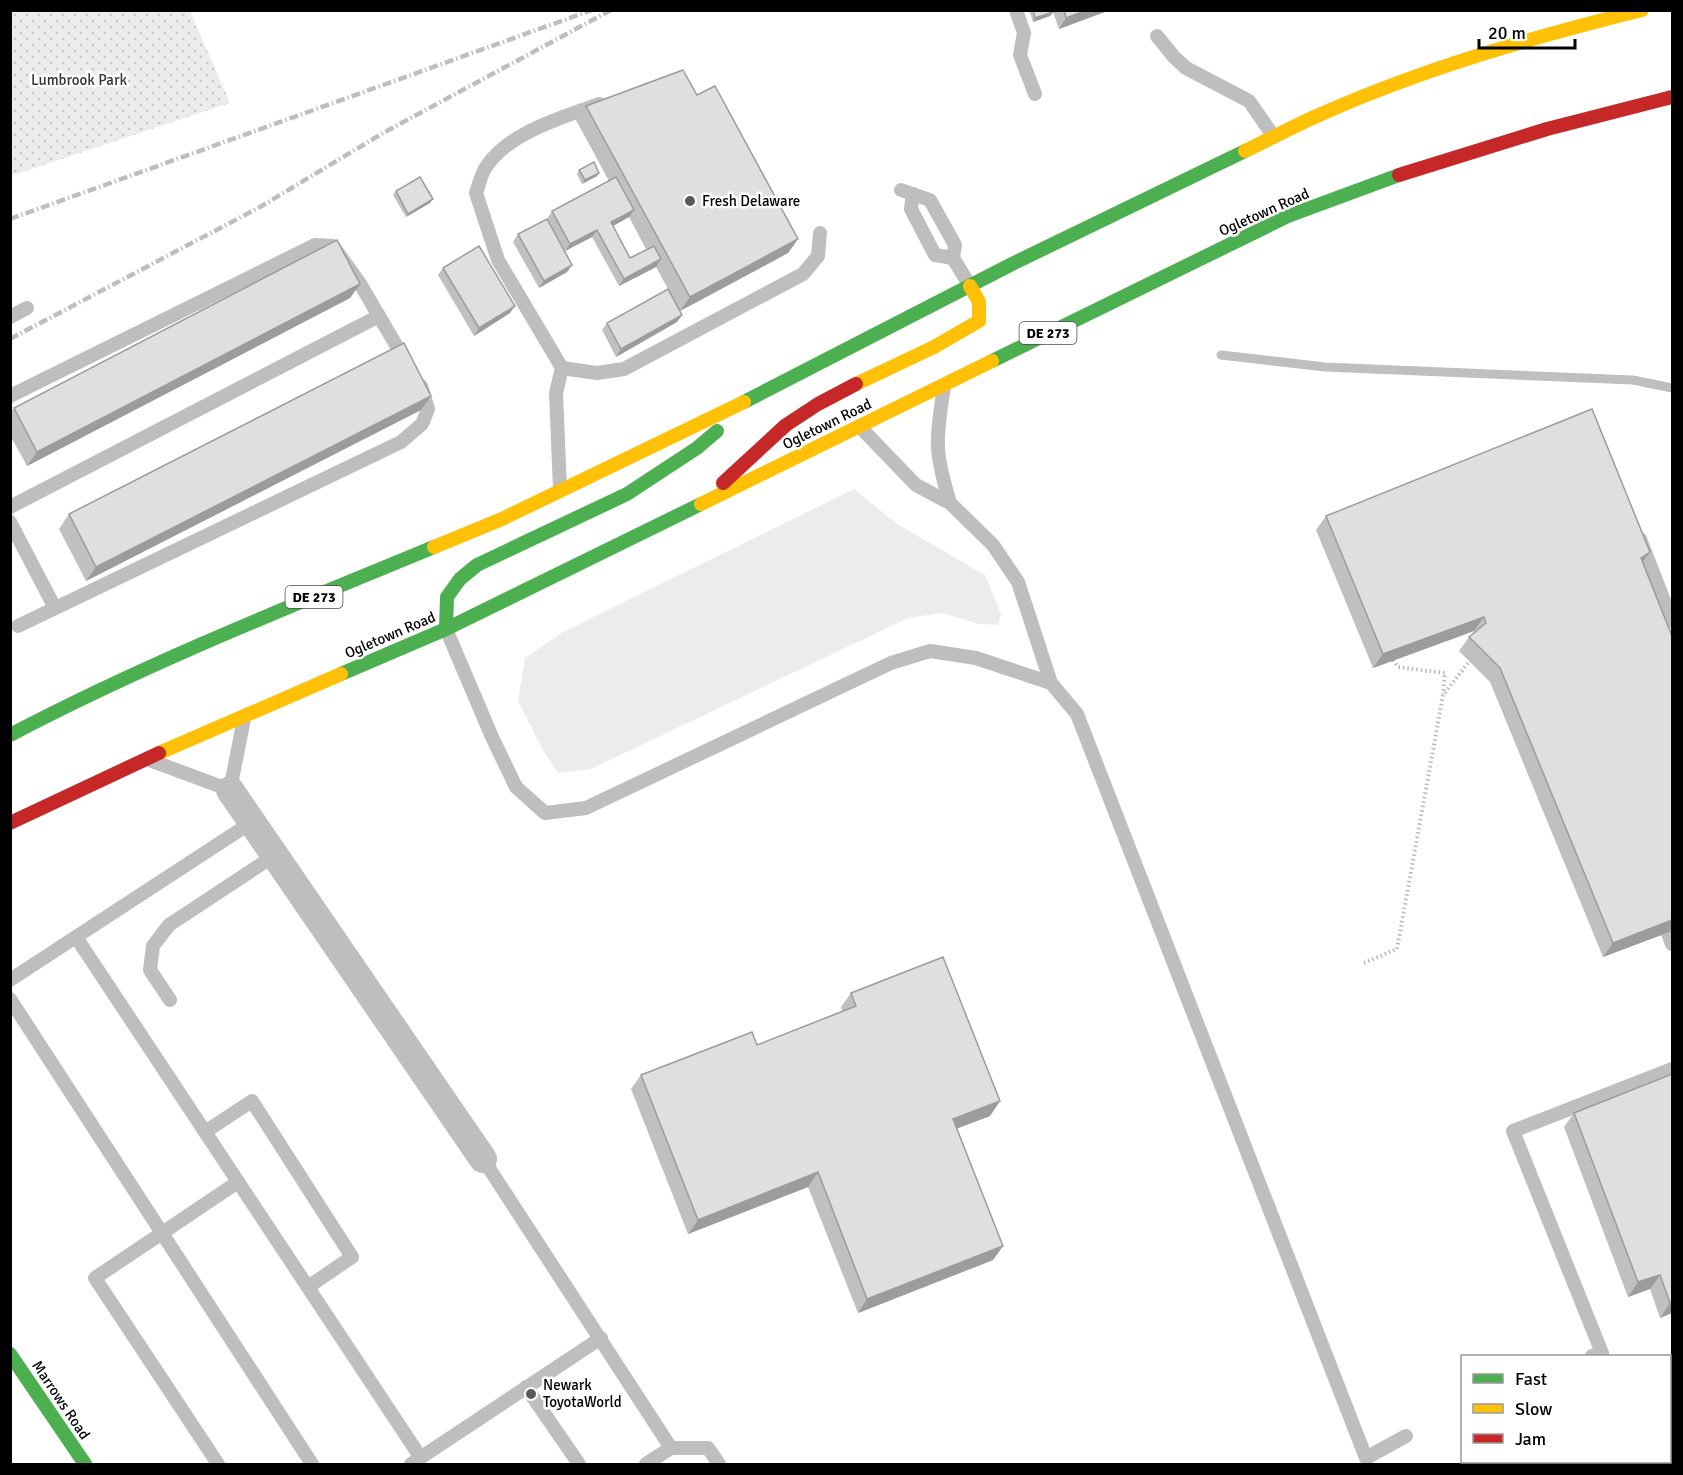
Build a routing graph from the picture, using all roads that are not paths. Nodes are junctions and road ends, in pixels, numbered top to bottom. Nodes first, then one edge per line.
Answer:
1 (1016, 10) edge
2 (1620, 10) edge
3 (1642, 10) edge
4 (1598, 21) junction
5 (1157, 36) dead end
6 (1035, 94) dead end
7 (1672, 97) edge
8 (599, 104) edge
9 (1274, 137) junction
10 (820, 233) dead end
11 (952, 258) junction
12 (970, 286) junction
13 (27, 308) dead end
14 (379, 316) junction
15 (10, 317) edge
16 (562, 368) junction
17 (945, 384) junction
18 (762, 393) junction
19 (10, 396) edge
20 (860, 427) junction
21 (560, 491) junction
22 (950, 503) junction
23 (701, 505) junction
24 (10, 507) edge
25 (10, 522) edge
26 (1634, 525) edge
27 (55, 608) junction
28 (1672, 621) edge
29 (18, 626) dead end
30 (446, 629) junction
31 (1051, 683) junction
32 (245, 714) junction
33 (10, 735) edge
34 (144, 759) junction
35 (230, 790) junction
36 (252, 822) junction
37 (10, 823) edge
38 (274, 855) junction
39 (76, 937) junction
40 (10, 980) edge
41 (10, 999) edge
42 (170, 1000) dead end
43 (1672, 1069) edge
44 (205, 1132) junction
45 (483, 1159) joint
46 (238, 1182) junction
47 (163, 1232) junction
48 (308, 1287) junction
49 (601, 1338) junction
50 (10, 1354) edge
51 (1595, 1355) edge
52 (526, 1387) junction
53 (1406, 1436) dead end
54 (671, 1448) junction
55 (416, 1461) edge
56 (85, 1464) edge
57 (218, 1464) edge
58 (312, 1464) edge
59 (579, 1464) edge
60 (646, 1464) edge
61 (718, 1464) edge

1 - 6 lane
2 - 4 main road
3 - 4 main road, DE 273
4 - 9 main road, DE 273
5 - 9 lane
7 - 17 main road, Ogletown Road / DE 273
8 - 16 lane
9 - 12 main road, DE 273
10 - 16 lane
11 - 11 lane
11 - 12 lane
12 - 18 main road, DE 273
12 - 23 main road
13 - 15 lane
14 - 19 lane
14 - 24 lane
14 - 27 lane
16 - 21 lane
17 - 20 main road, Ogletown Road / DE 273
17 - 22 lane
18 - 21 main road, DE 273
18 - 30 main road
20 - 22 lane
20 - 23 main road, Ogletown Road / DE 273
21 - 33 main road, DE 273
22 - 31 lane
23 - 30 main road, Ogletown Road / DE 273
25 - 27 lane
26 - 28 lane
27 - 29 lane
30 - 31 lane
30 - 32 main road, Ogletown Road / DE 273
31 - 53 lane
32 - 34 main road, Ogletown Road / DE 273
32 - 35 lane
34 - 35 lane
34 - 37 main road, Ogletown Road / DE 273
35 - 36 street
36 - 38 street
36 - 39 lane
38 - 42 lane
38 - 45 street
39 - 40 lane
39 - 44 lane
41 - 47 lane
43 - 51 lane
44 - 46 lane
44 - 48 lane
45 - 49 lane
46 - 47 lane
46 - 48 lane
47 - 57 lane
47 - 58 lane
48 - 55 lane
49 - 52 lane
49 - 54 lane
50 - 56 main road, Marrows Road
52 - 55 lane
52 - 59 lane
54 - 60 lane
54 - 61 lane

